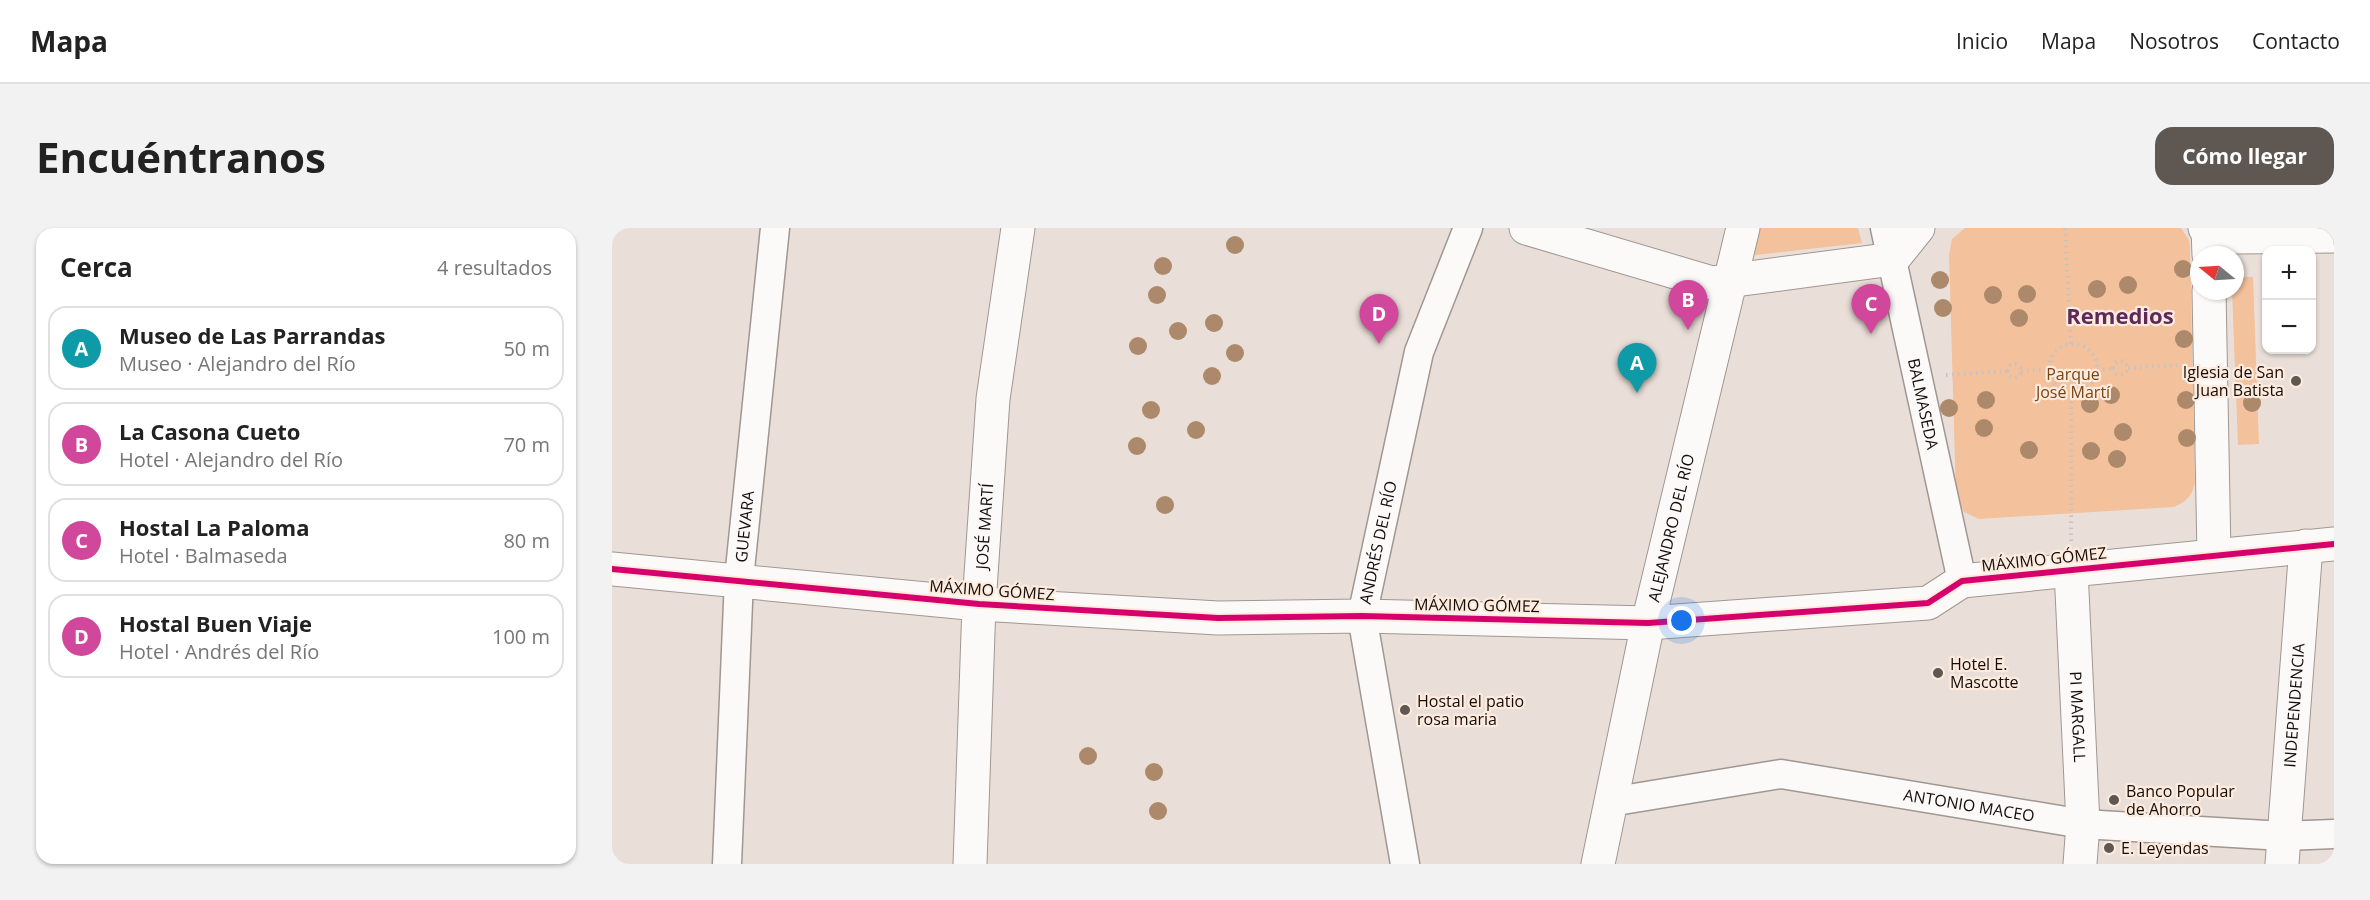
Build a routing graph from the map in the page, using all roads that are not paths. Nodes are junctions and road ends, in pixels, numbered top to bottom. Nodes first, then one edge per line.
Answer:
1 (775, 228) edge
2 (1018, 228) edge
3 (1468, 228) edge
4 (1526, 228) edge
5 (1743, 228) edge
6 (1918, 228) edge
7 (2334, 236) edge
8 (2207, 237) edge
9 (1889, 243) edge
10 (1731, 280) junction
11 (2209, 300) edge
12 (2320, 545) edge
13 (2214, 555) junction
14 (612, 569) edge
15 (2071, 570) junction
16 (739, 579) junction
17 (1962, 581) junction
18 (979, 604) junction
19 (1362, 616) junction
20 (1648, 623) junction
21 (1610, 802) junction
22 (2083, 824) junction
23 (2334, 834) edge
24 (2282, 850) edge
25 (728, 864) edge
26 (970, 864) edge
27 (1405, 864) edge
28 (1598, 864) edge
29 (2080, 864) edge

1 - 16 street, GUEVARA
2 - 18 street, JOSÉ MARTÍ
3 - 19 street, ANDRÉS DEL RÍO
4 - 10 street
5 - 10 street, ALEJANDRO DEL RÍO
6 - 9 street
7 - 8 street
9 - 10 street
9 - 17 street, BALMASEDA
10 - 20 street, ALEJANDRO DEL RÍO
11 - 13 street
12 - 13 street, MÁXIMO GÓMEZ
12 - 24 street, INDEPENDENCIA
13 - 15 street, MÁXIMO GÓMEZ
14 - 16 street, MÁXIMO GÓMEZ
15 - 17 street, MÁXIMO GÓMEZ
15 - 22 street, PI MARGALL
16 - 18 street, MÁXIMO GÓMEZ
16 - 25 street, GUEVARA
17 - 20 street, MÁXIMO GÓMEZ
18 - 19 street, MÁXIMO GÓMEZ
18 - 26 street, JOSÉ MARTÍ
19 - 20 street, MÁXIMO GÓMEZ
19 - 27 street, ANDRÉS DEL RÍO
20 - 21 street, ALEJANDRO DEL RÍO
21 - 22 street, ANTONIO MACEO
21 - 28 street, ALEJANDRO DEL RÍO
22 - 24 street, ANTONIO MACEO
22 - 29 street, PI MARGALL
23 - 24 street, ANTONIO MACEO

